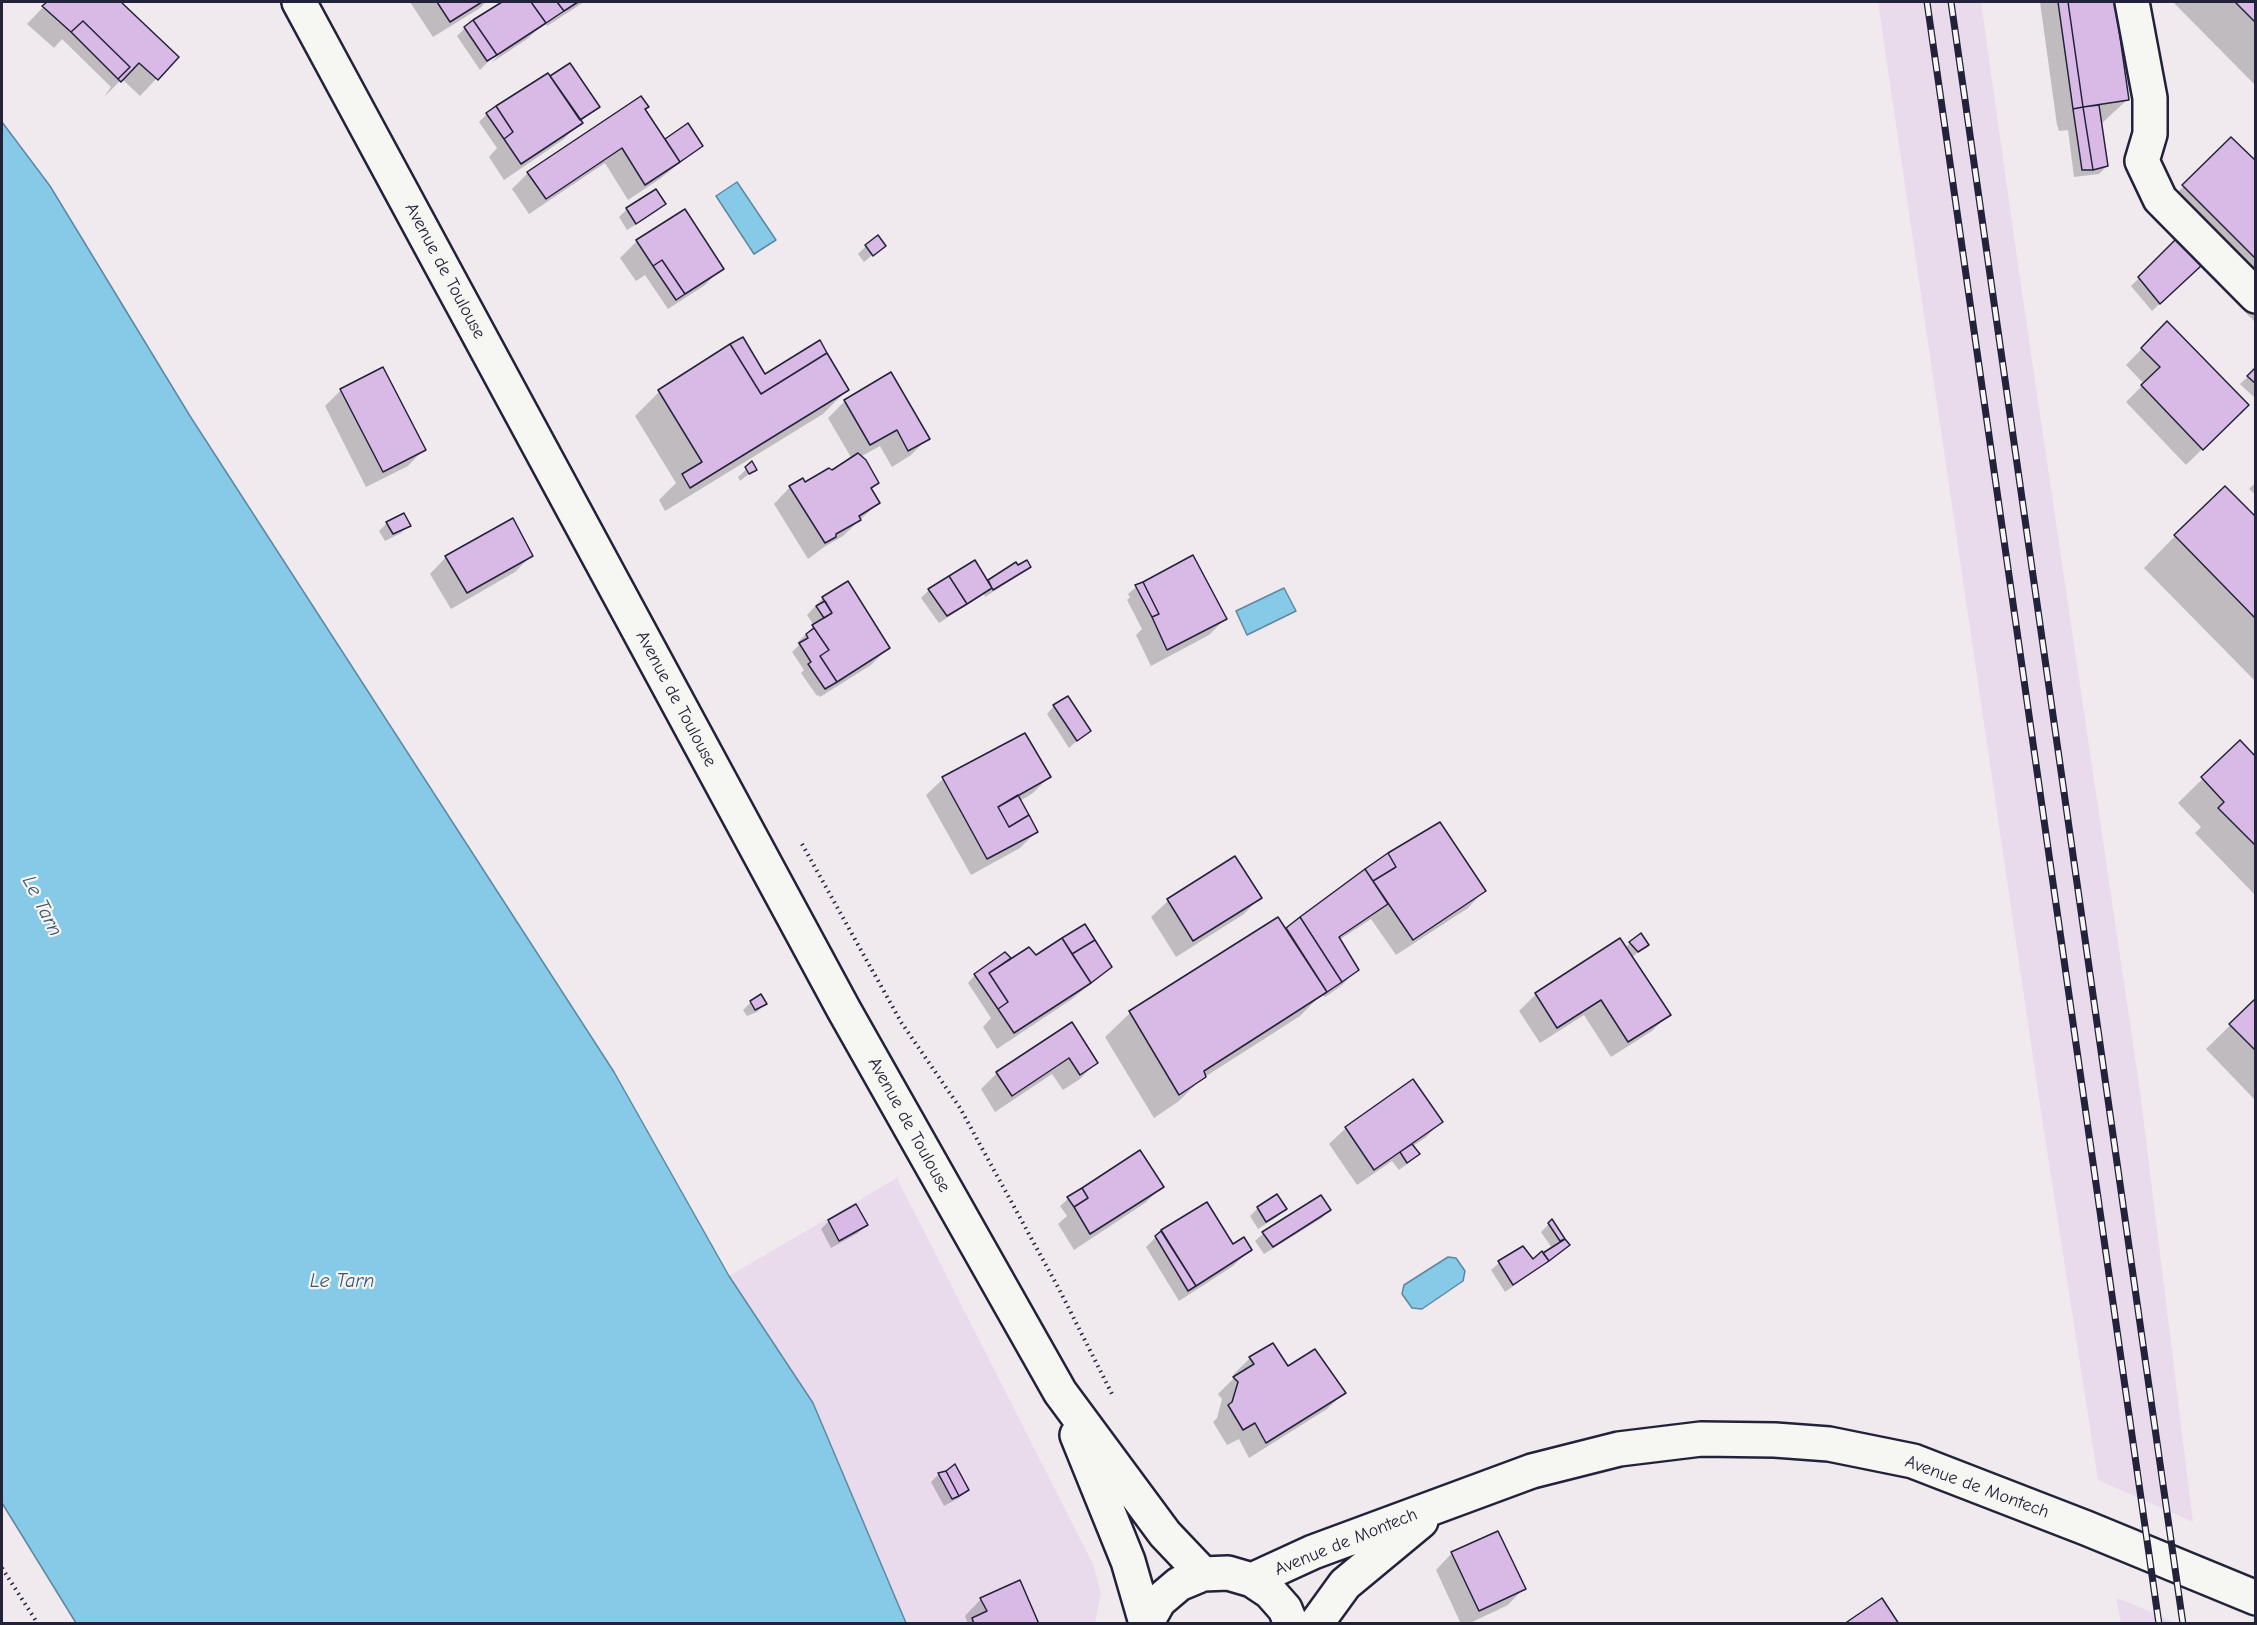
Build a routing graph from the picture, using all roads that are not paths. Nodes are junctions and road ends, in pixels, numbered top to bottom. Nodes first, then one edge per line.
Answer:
1 (299, 2) edge
2 (2132, 2) edge
3 (2256, 296) edge
4 (1060, 1392) junction
5 (1441, 1505) junction
6 (1203, 1574) junction
7 (1252, 1580) junction
8 (2256, 1598) edge
9 (1146, 1623) edge
10 (1291, 1623) edge
11 (1316, 1623) edge

1 - 4 main road, Avenue de Toulouse
2 - 3 main road
4 - 6 main road, Avenue de Toulouse
4 - 9 main road, Avenue de Toulouse
5 - 7 main road, Avenue de Montech
5 - 8 main road, Avenue de Montech
5 - 11 main road, Avenue de Montech
6 - 7 main road
6 - 9 main road
7 - 10 main road

